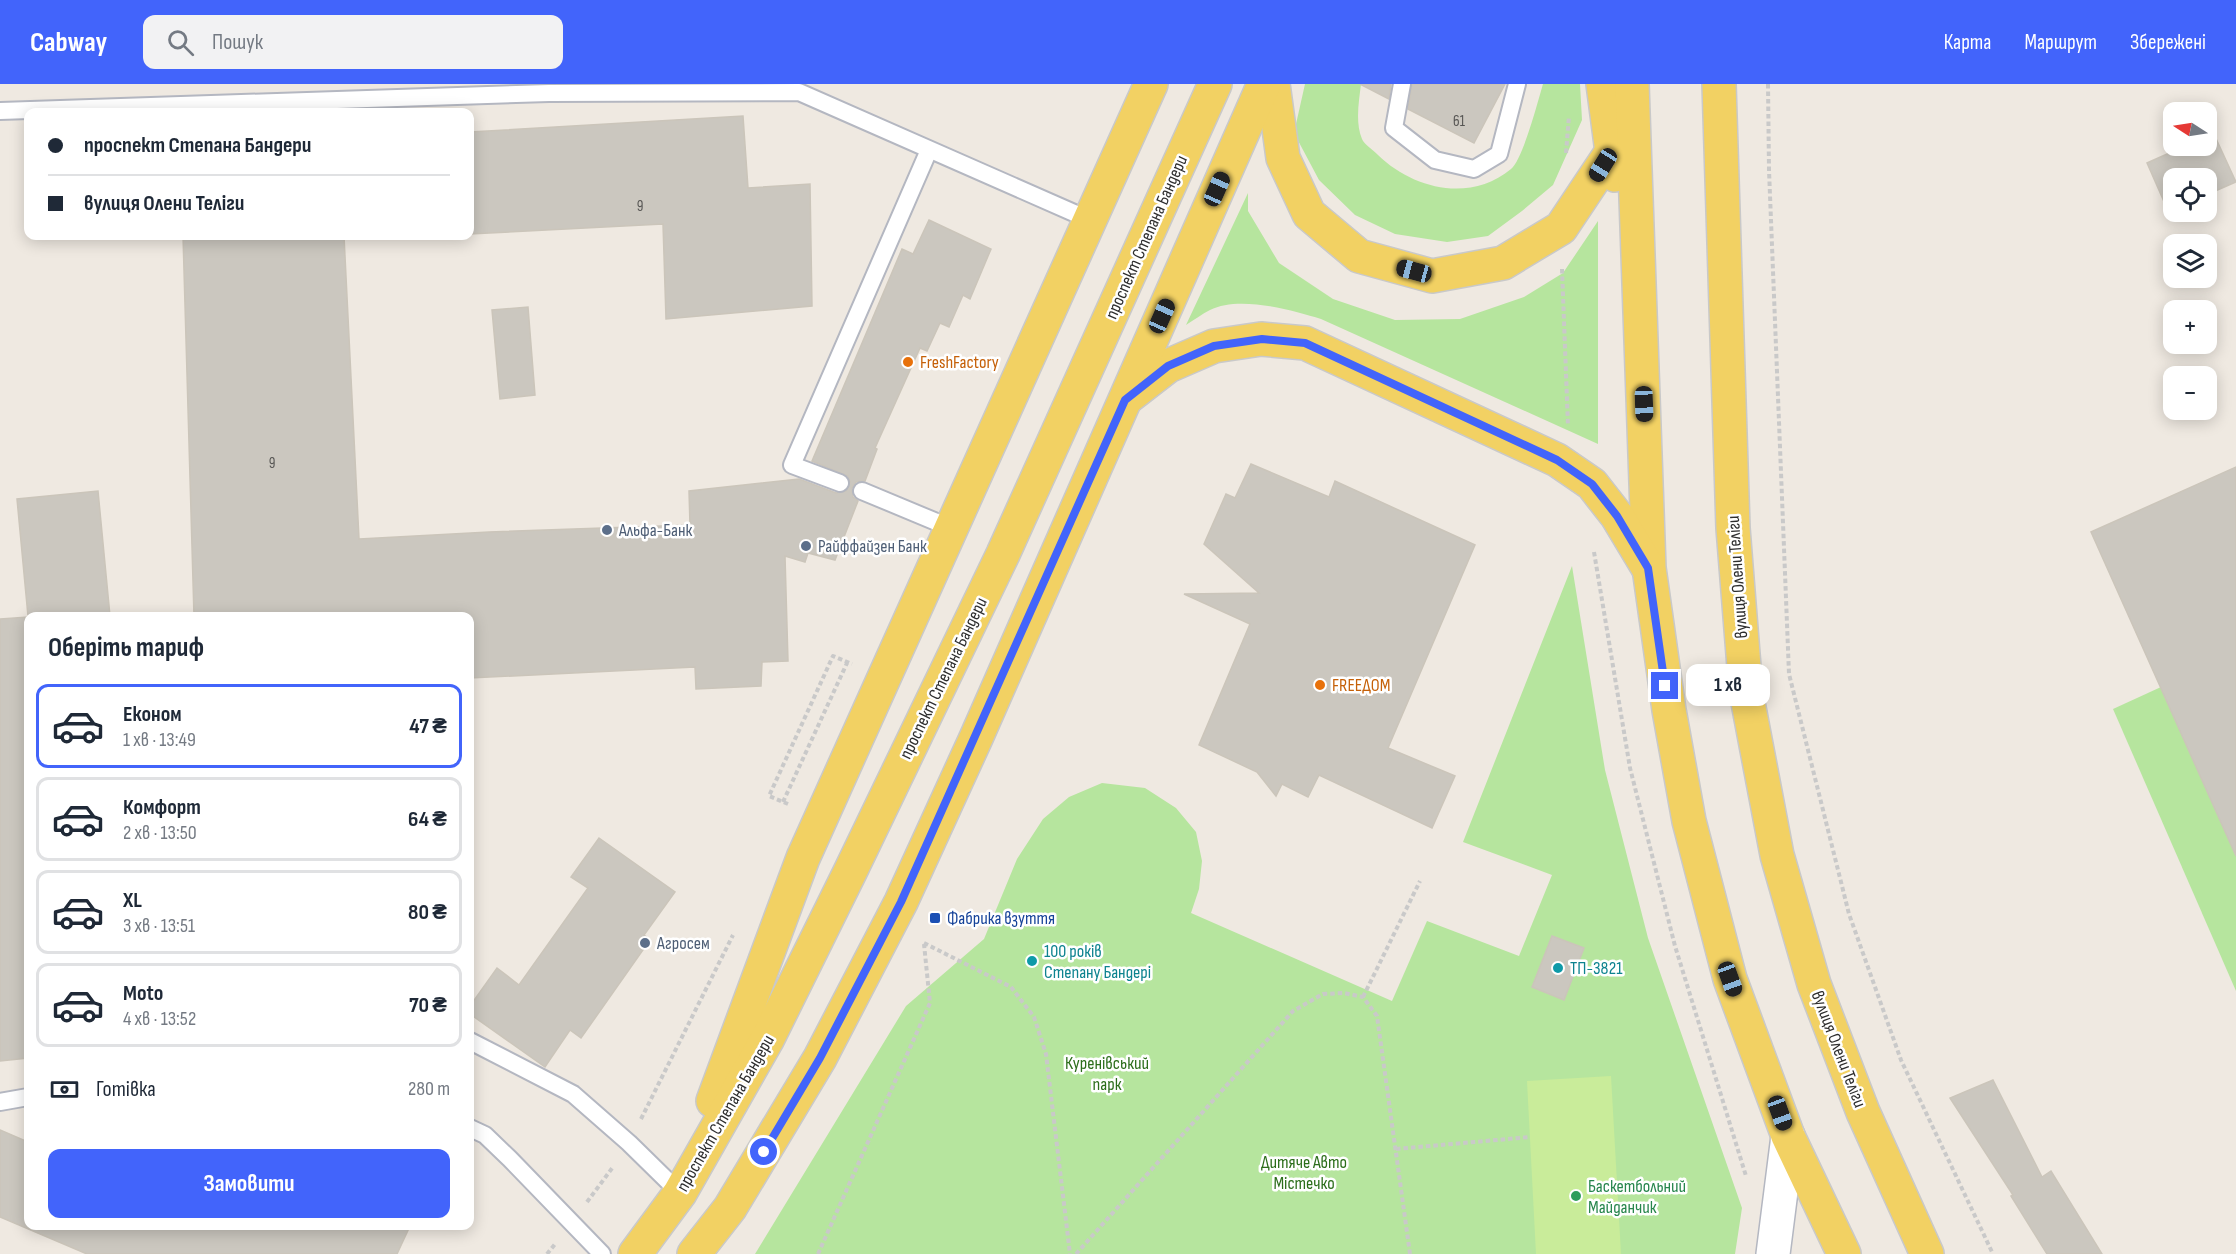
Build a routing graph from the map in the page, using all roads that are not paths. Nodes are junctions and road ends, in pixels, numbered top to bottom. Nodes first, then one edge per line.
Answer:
1 (1151, 84) edge
2 (1215, 84) edge
3 (1264, 84) edge
4 (1273, 84) edge
5 (1402, 84) edge
6 (1517, 84) edge
7 (1603, 84) edge
8 (1632, 84) edge
9 (1719, 84) edge
10 (92, 108) edge
11 (24, 110) edge
12 (0, 111) edge
13 (929, 150) junction
14 (1611, 153) junction
15 (1090, 220) junction
16 (1642, 333) junction
17 (1125, 400) junction
18 (840, 483) dead end
19 (862, 491) dead end
20 (951, 528) junction
21 (1648, 568) junction
22 (474, 1043) edge
23 (24, 1098) edge
24 (0, 1102) edge
25 (474, 1130) edge
26 (1788, 1136) junction
27 (680, 1193) junction
28 (602, 1254) edge
29 (635, 1254) edge
30 (694, 1254) edge
31 (1773, 1254) edge
32 (1844, 1254) edge
33 (1928, 1254) edge

1 - 15 main road
2 - 27 main road, проспект Степана Бандери
3 - 17 main road
4 - 14 main road
5 - 6 lane
7 - 14 main road
8 - 16 main road
9 - 33 main road, вулиця Олени Теліги
10 - 13 lane
11 - 12 lane
13 - 15 lane
13 - 18 lane
14 - 16 main road
15 - 20 main road
16 - 21 main road
17 - 21 main road
17 - 30 main road
19 - 20 lane
20 - 27 main road
21 - 26 main road
22 - 27 lane
23 - 24 lane
25 - 28 lane
26 - 31 main road
26 - 32 main road
27 - 29 main road, проспект Степана Бандери

